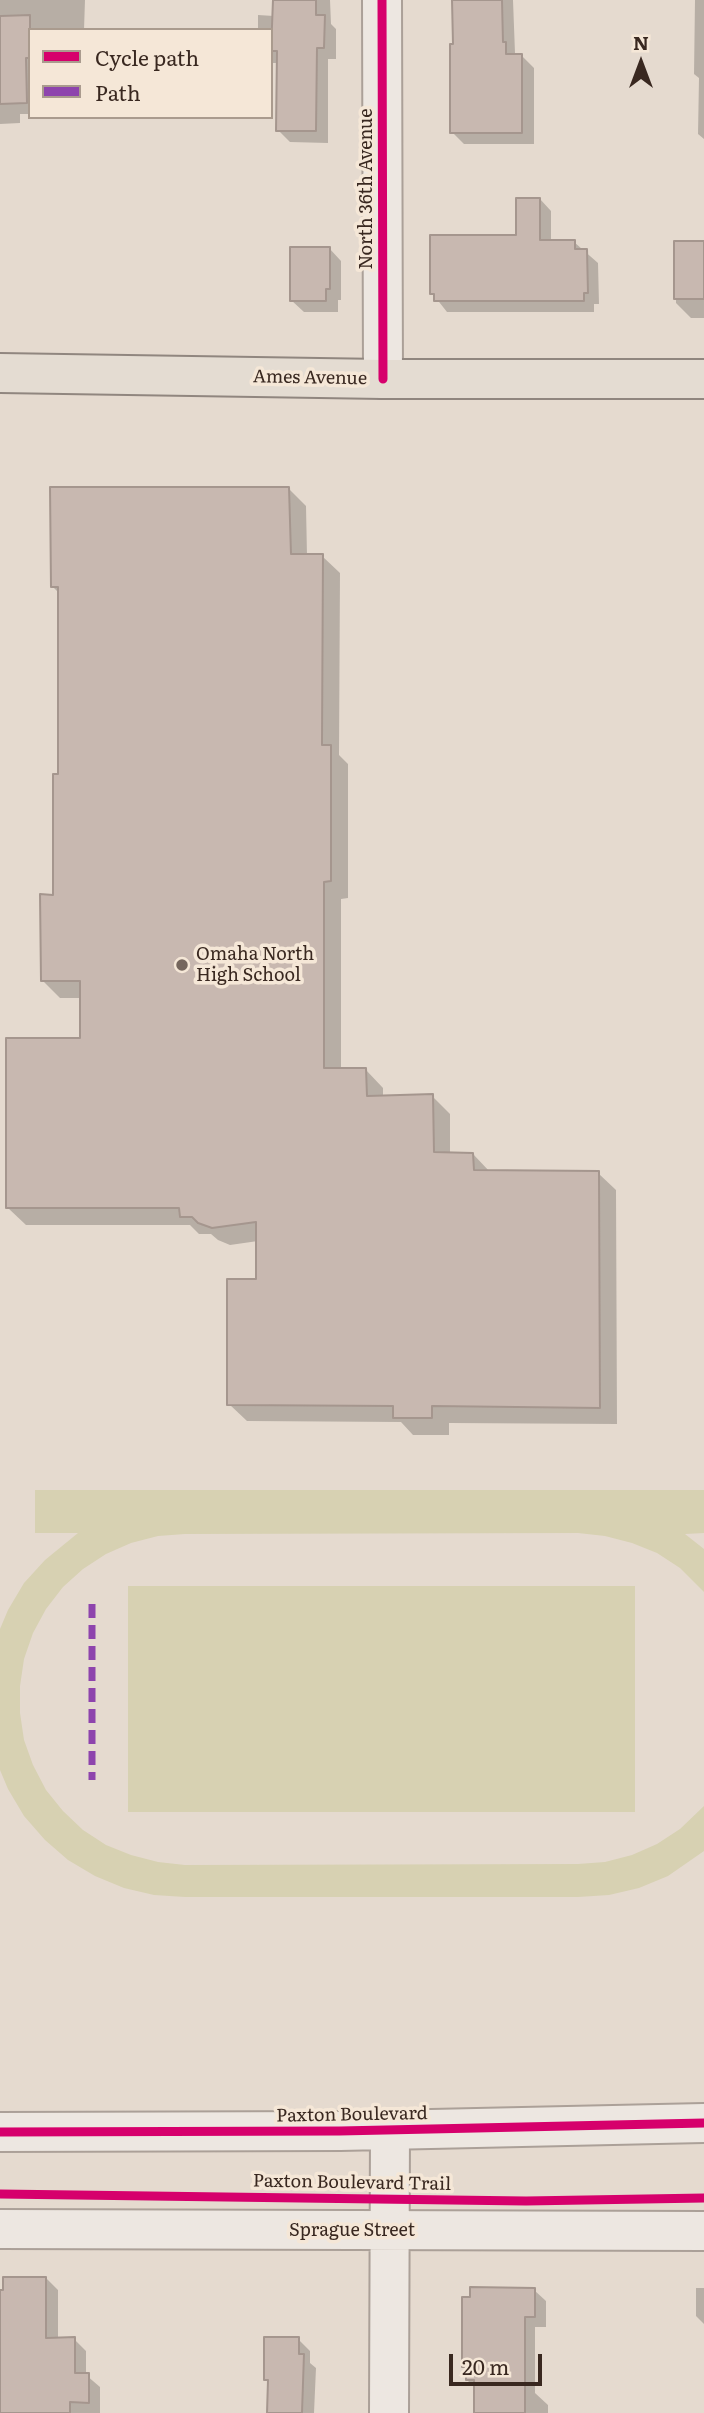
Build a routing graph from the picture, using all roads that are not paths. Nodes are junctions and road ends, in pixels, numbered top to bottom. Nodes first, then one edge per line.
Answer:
1 (382, 0) edge
2 (0, 373) edge
3 (383, 379) junction
4 (704, 379) edge
5 (704, 2123) edge
6 (390, 2130) junction
7 (0, 2132) edge
8 (0, 2229) edge
9 (389, 2231) junction
10 (704, 2231) edge
11 (389, 2413) edge

1 - 3 street, North 36th Avenue
2 - 3 main road, Ames Avenue
3 - 4 main road, Ames Avenue
5 - 6 street, Paxton Boulevard
6 - 7 street, Paxton Boulevard
6 - 9 street
8 - 9 street, Sprague Street
9 - 10 street, Sprague Street
9 - 11 street

